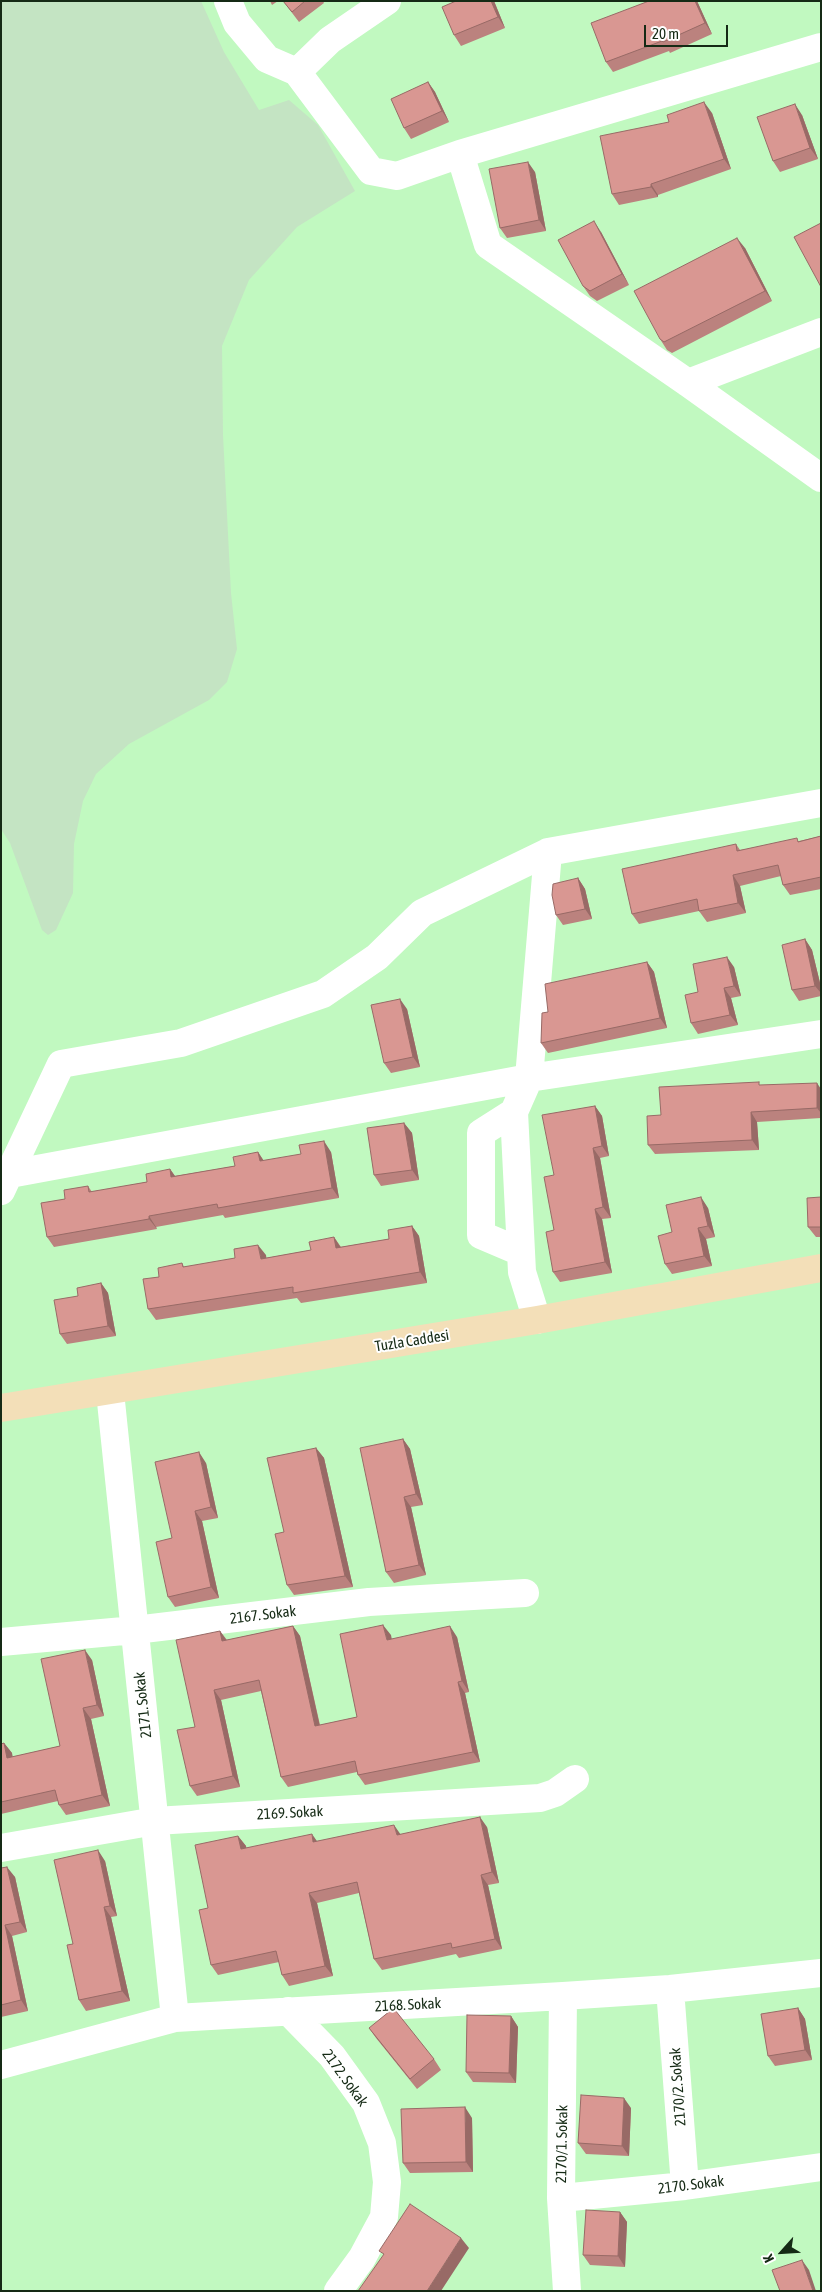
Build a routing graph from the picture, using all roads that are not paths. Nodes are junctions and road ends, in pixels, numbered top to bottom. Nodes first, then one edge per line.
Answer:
1 (228, 1) edge
2 (386, 1) edge
3 (821, 47) edge
4 (297, 72) junction
5 (460, 154) junction
6 (821, 332) edge
7 (688, 383) junction
8 (821, 478) edge
9 (821, 802) edge
10 (548, 852) junction
11 (821, 1034) edge
12 (529, 1078) junction
13 (514, 1112) junction
14 (6, 1182) edge
15 (521, 1252) junction
16 (821, 1268) edge
17 (537, 1320) junction
18 (110, 1392) junction
19 (1, 1408) edge
20 (525, 1593) dead end
21 (135, 1630) junction
22 (1, 1642) edge
23 (575, 1779) dead end
24 (155, 1821) junction
25 (1, 1848) edge
26 (821, 1973) edge
27 (670, 1988) junction
28 (563, 1996) junction
29 (288, 2011) junction
30 (176, 2018) junction
31 (1, 2065) edge
32 (821, 2167) edge
33 (685, 2186) junction
34 (561, 2198) junction
35 (338, 2291) edge
36 (567, 2291) edge

1 - 4 street
2 - 4 street
3 - 5 street
4 - 5 street
5 - 7 street
6 - 7 street
7 - 8 street
9 - 10 street
10 - 12 street
10 - 14 street
11 - 12 street
12 - 13 street
12 - 14 street
13 - 15 street
13 - 15 street
15 - 17 street
16 - 17 main road, Tuzla Caddesi
17 - 18 main road, Tuzla Caddesi
18 - 19 main road, Tuzla Caddesi
18 - 21 street, 2171. Sokak
20 - 21 street, 2167. Sokak
21 - 22 street, 2167. Sokak
21 - 24 street, 2171. Sokak
23 - 24 street, 2169. Sokak
24 - 25 street, 2169. Sokak
24 - 30 street, 2171. Sokak
26 - 27 street, 2168. Sokak
27 - 28 street, 2168. Sokak
27 - 33 street, 2170/2. Sokak
28 - 29 street, 2168. Sokak
28 - 34 street, 2170/1. Sokak
29 - 30 street, 2168. Sokak
29 - 35 street, 2172. Sokak
30 - 31 street, 2168. Sokak
32 - 33 street, 2170. Sokak
33 - 34 street, 2170. Sokak
34 - 36 street, 2170/1. Sokak

